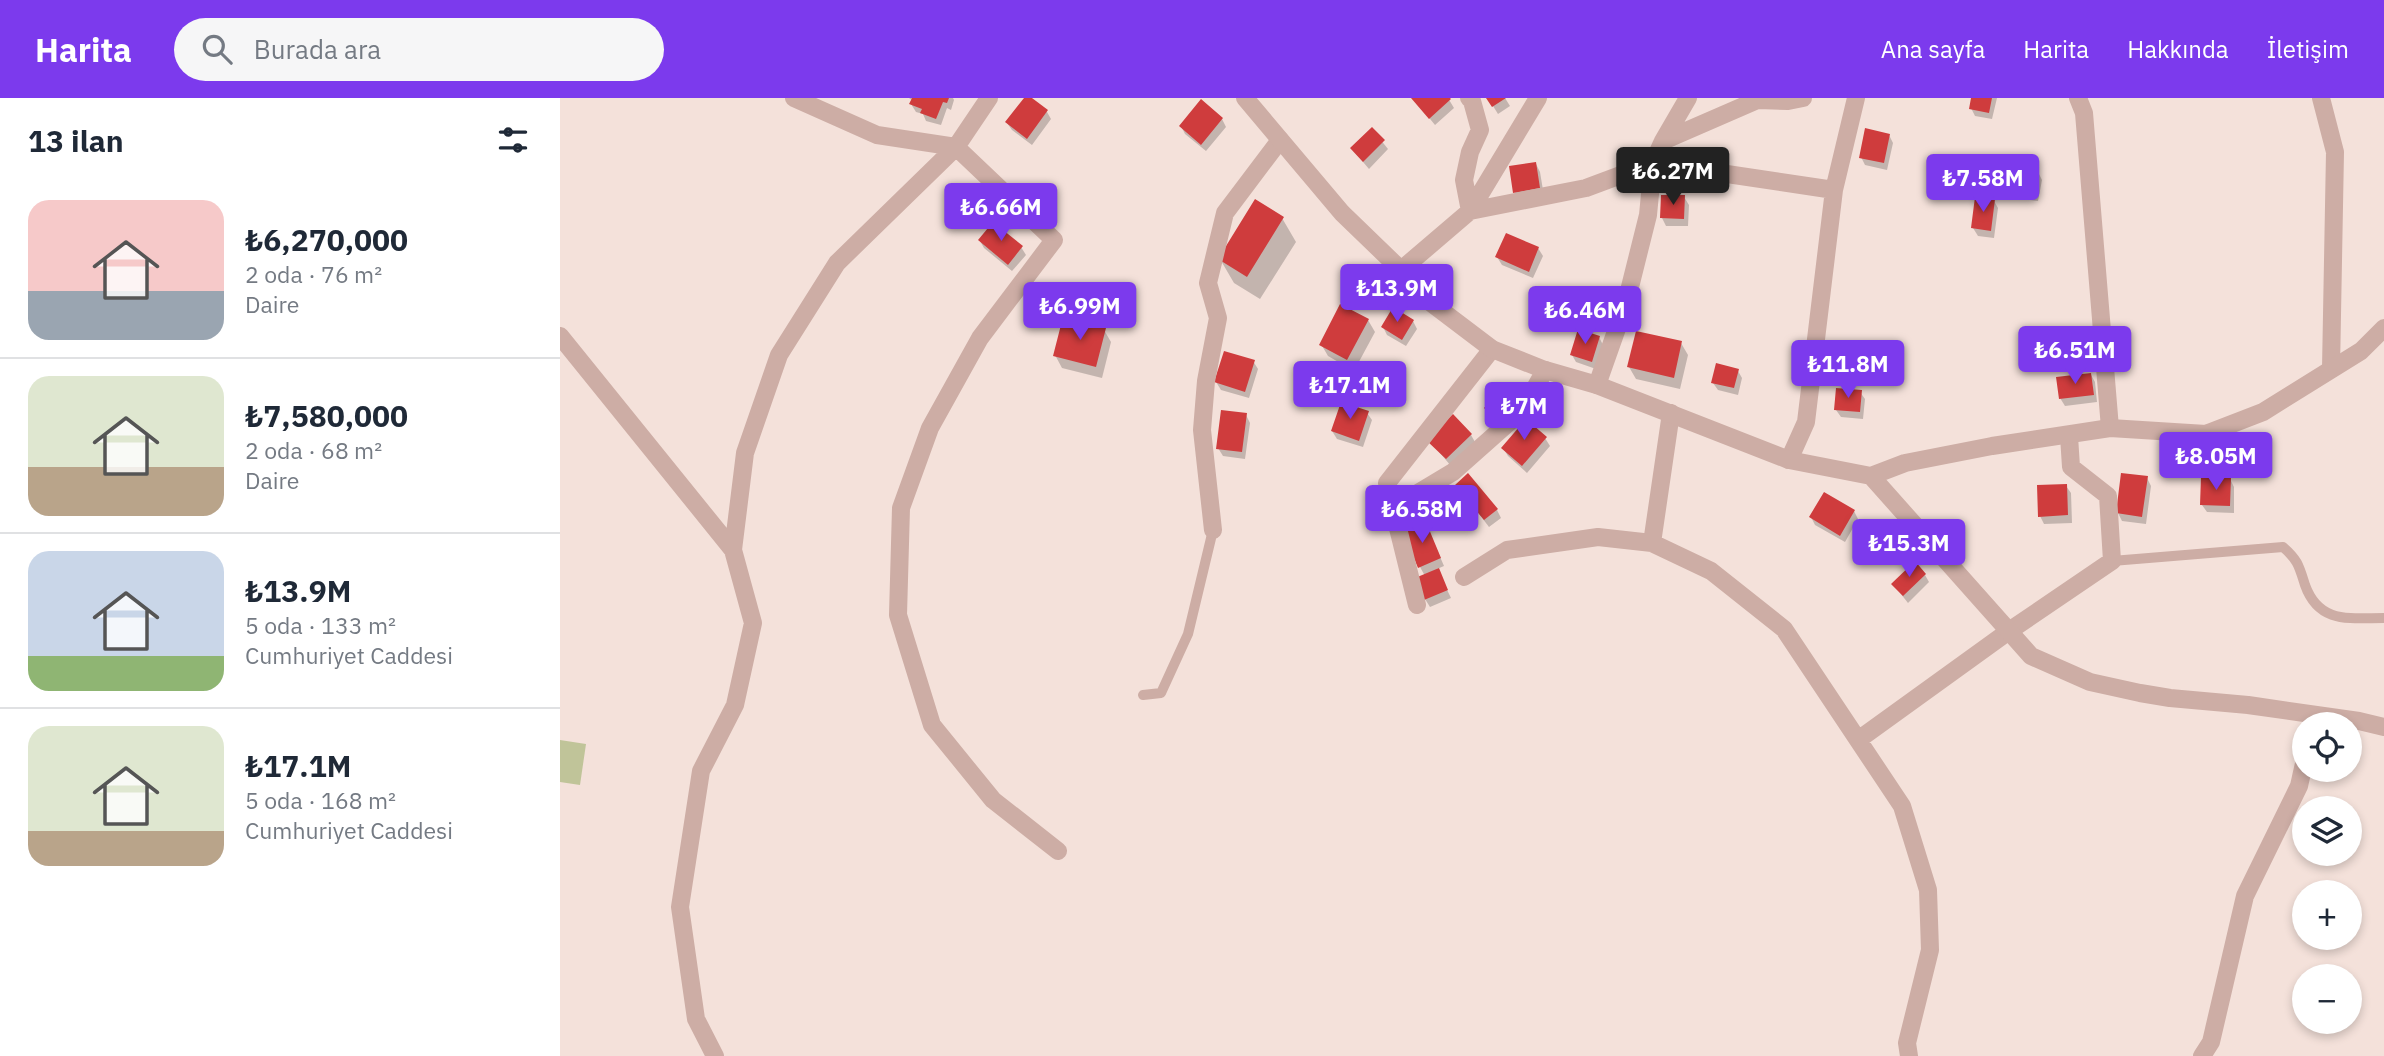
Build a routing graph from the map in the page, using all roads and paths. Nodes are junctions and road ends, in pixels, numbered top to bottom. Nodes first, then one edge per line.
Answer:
1 (794, 98) edge
2 (989, 98) edge
3 (1245, 98) edge
4 (1469, 98) edge
5 (1538, 98) edge
6 (1688, 98) edge
7 (1803, 98) edge
8 (1856, 98) edge
9 (2078, 98) edge
10 (2321, 98) edge
11 (1760, 99) edge
12 (1280, 140) junction
13 (1663, 141) junction
14 (956, 147) junction
15 (1653, 163) junction
16 (1834, 190) junction
17 (1470, 211) junction
18 (1401, 270) junction
19 (2384, 328) edge
20 (560, 336) edge
21 (1492, 349) junction
22 (2331, 369) junction
23 (1545, 370) junction
24 (1597, 384) junction
25 (1671, 413) junction
26 (2110, 428) junction
27 (2068, 436) junction
28 (1789, 460) junction
29 (1871, 476) junction
30 (1392, 508) junction
31 (1213, 530) joint
32 (1652, 543) junction
33 (733, 550) junction
34 (2112, 561) junction
35 (1464, 577) dead end
36 (1417, 605) dead end
37 (2384, 618) edge
38 (2009, 631) junction
39 (1143, 695) dead end
40 (2292, 715) edge
41 (2362, 725) edge
42 (2384, 727) edge
43 (1858, 740) junction
44 (2300, 782) edge
45 (1058, 851) dead end
46 (715, 1056) edge
47 (1909, 1056) edge
48 (2202, 1056) edge

1 - 14 street
2 - 14 street
3 - 12 street
4 - 17 street
5 - 17 street
6 - 13 street
7 - 11 street
8 - 16 street
9 - 26 street
10 - 22 street
11 - 13 street
12 - 18 street
12 - 31 street
13 - 15 street
14 - 33 street
14 - 45 street
15 - 16 street
15 - 17 street
15 - 24 street
16 - 28 street
17 - 18 street
18 - 21 street
19 - 22 street
20 - 33 street
21 - 23 street
21 - 30 street
22 - 26 street
23 - 24 street
23 - 30 street
24 - 25 street
25 - 28 street
25 - 32 street
26 - 27 street
27 - 29 street
27 - 34 street
28 - 29 street
29 - 38 street
30 - 36 street
31 - 39 lane
32 - 35 street
32 - 43 street
33 - 46 street
34 - 37 lane
34 - 38 street
38 - 40 street
38 - 43 street
41 - 42 street
43 - 47 street
44 - 48 street

